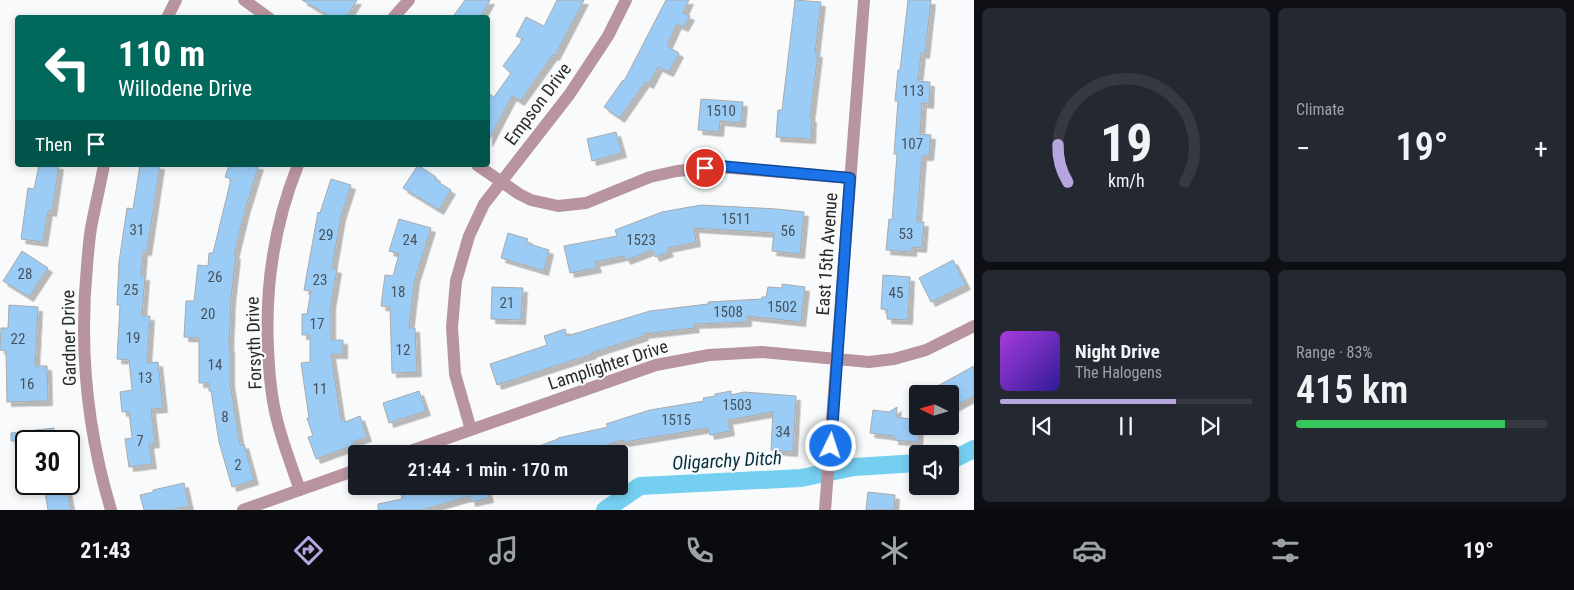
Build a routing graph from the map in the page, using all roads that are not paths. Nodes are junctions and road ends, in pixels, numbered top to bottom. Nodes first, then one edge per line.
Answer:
1 (176, 0) edge
2 (244, 0) edge
3 (409, 0) edge
4 (626, 0) edge
5 (864, 0) edge
6 (168, 15) edge
7 (265, 15) edge
8 (396, 15) edge
9 (104, 167) edge
10 (297, 167) edge
11 (480, 167) edge
12 (850, 178) junction
13 (500, 181) junction
14 (974, 326) edge
15 (837, 360) junction
16 (471, 430) junction
17 (428, 445) edge
18 (348, 473) edge
19 (300, 490) junction
20 (111, 510) edge
21 (243, 510) edge
22 (825, 510) edge

1 - 6 street
2 - 7 street
3 - 8 street
4 - 13 street, Empson Drive
5 - 12 street, East 15th Avenue
9 - 20 street, Gardner Drive
10 - 19 street, Forsyth Drive
11 - 13 street
12 - 13 street
12 - 15 street, East 15th Avenue
13 - 16 street, Empson Drive
14 - 15 street, Lamplighter Drive
15 - 16 street, Lamplighter Drive
15 - 22 street, East 15th Avenue
16 - 17 street, Lamplighter Drive
18 - 19 street
19 - 21 street

